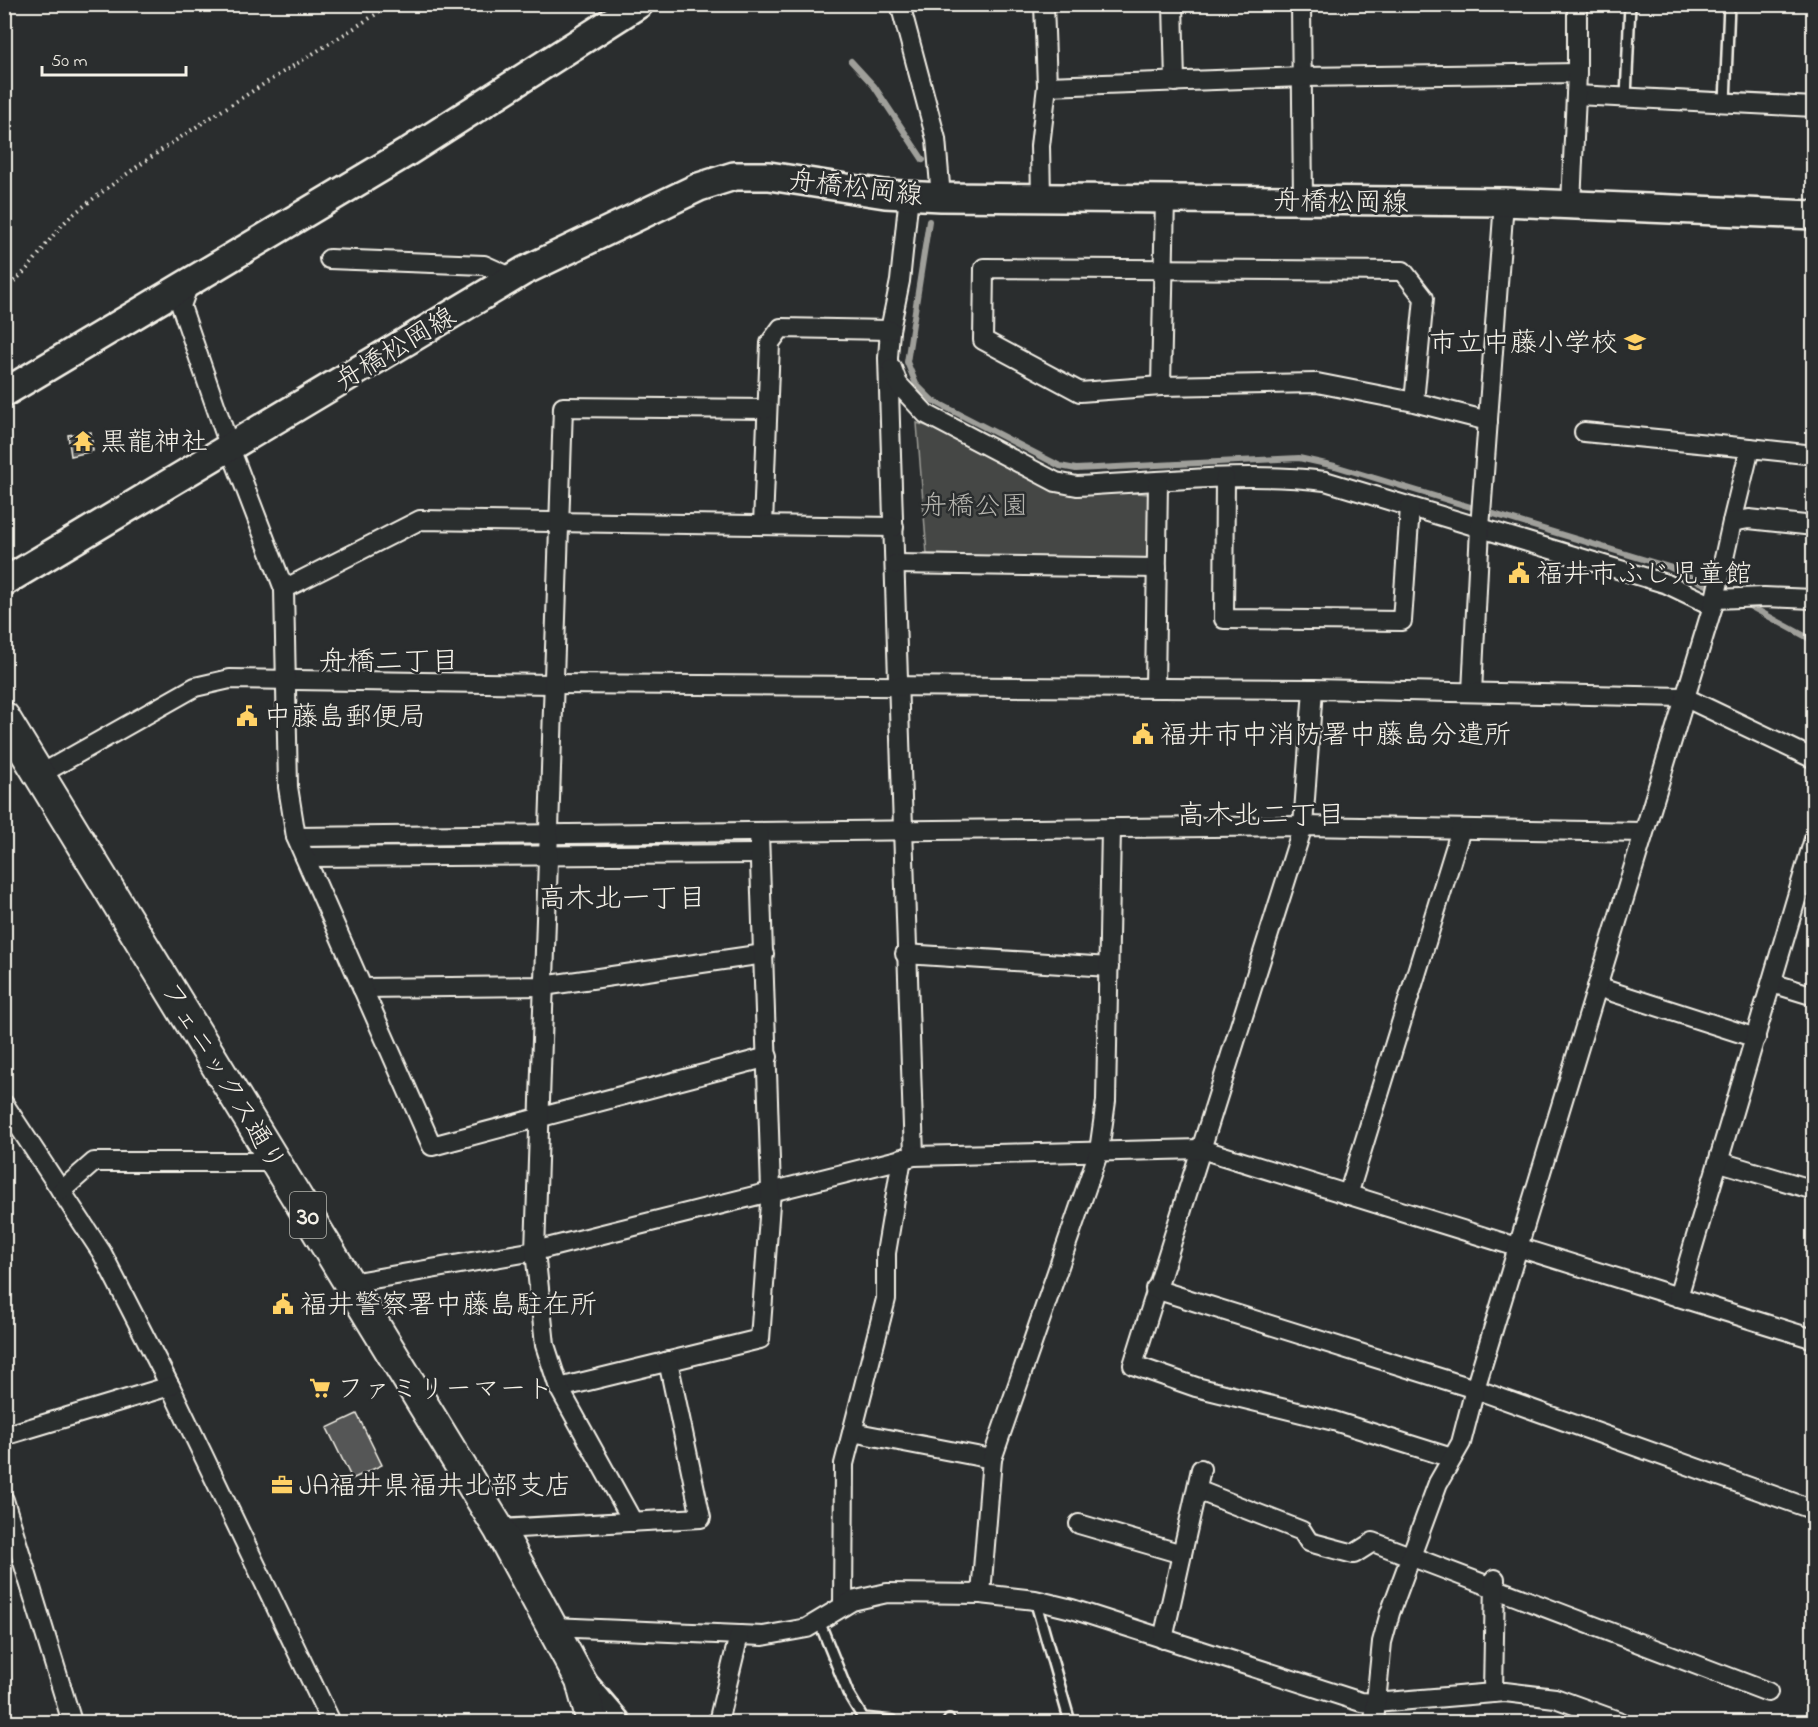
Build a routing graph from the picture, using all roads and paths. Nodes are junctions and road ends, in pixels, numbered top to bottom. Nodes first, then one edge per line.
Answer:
1 (392, 4) edge
2 (639, 4) edge
3 (900, 4) edge
4 (1044, 4) edge
5 (1173, 4) edge
6 (1301, 4) edge
7 (1577, 4) edge
8 (1630, 4) edge
9 (1729, 4) edge
10 (1577, 73) junction
11 (1303, 77) junction
12 (1175, 82) junction
13 (1047, 86) junction
14 (1576, 95) junction
15 (1626, 98) junction
16 (1725, 103) junction
17 (1814, 107) edge
18 (909, 195) junction
19 (941, 197) junction
20 (1041, 197) junction
21 (1165, 199) junction
22 (1303, 200) junction
23 (1504, 202) junction
24 (1571, 204) junction
25 (1814, 215) edge
26 (329, 259) dead end
27 (1164, 270) junction
28 (513, 278) junction
29 (191, 280) junction
30 (4, 288) edge
31 (890, 330) junction
32 (888, 358) junction
33 (1161, 386) junction
34 (4, 393) edge
35 (1414, 402) junction
36 (766, 409) junction
37 (1488, 421) junction
38 (1584, 432) dead end
39 (230, 448) junction
40 (1750, 448) junction
41 (1814, 455) edge
42 (1225, 478) junction
43 (1158, 482) junction
44 (1410, 507) junction
45 (1732, 522) junction
46 (559, 523) junction
47 (763, 525) junction
48 (1814, 526) edge
49 (894, 527) junction
50 (1480, 528) junction
51 (895, 564) junction
52 (1157, 568) junction
53 (4, 582) edge
54 (284, 589) junction
55 (1814, 599) edge
56 (1714, 602) junction
57 (285, 681) junction
58 (554, 684) junction
59 (899, 686) junction
60 (1155, 688) junction
61 (1313, 689) junction
62 (1472, 692) junction
63 (1684, 697) junction
64 (4, 717) edge
65 (1814, 759) edge
66 (41, 774) junction
67 (1303, 826) junction
68 (1111, 828) junction
69 (1461, 829) junction
70 (901, 832) junction
71 (1643, 832) junction
72 (759, 833) junction
73 (547, 835) junction
74 (296, 837) junction
75 (1814, 839) edge
76 (759, 854) junction
77 (546, 856) junction
78 (304, 857) junction
79 (764, 954) junction
80 (906, 954) junction
81 (1109, 967) junction
82 (1772, 983) junction
83 (543, 986) junction
84 (1597, 987) junction
85 (362, 988) junction
86 (1814, 996) edge
87 (1756, 1038) junction
88 (768, 1057) junction
89 (4, 1104) edge
90 (540, 1119) junction
91 (12, 1129) edge
92 (1201, 1149) junction
93 (1099, 1151) junction
94 (908, 1157) junction
95 (276, 1162) junction
96 (1720, 1162) junction
97 (771, 1190) junction
98 (1814, 1190) edge
99 (61, 1191) junction
100 (1348, 1195) junction
101 (1519, 1247) junction
102 (535, 1251) junction
103 (350, 1283) junction
104 (1155, 1290) junction
105 (1678, 1297) junction
106 (1814, 1339) edge
107 (668, 1361) junction
108 (170, 1386) junction
109 (559, 1388) junction
110 (1475, 1389) junction
111 (852, 1432) junction
112 (4, 1436) edge
113 (1452, 1458) junction
114 (992, 1459) junction
115 (1201, 1469) dead end
116 (1197, 1490) junction
117 (4, 1500) edge
118 (1814, 1510) edge
119 (633, 1522) junction
120 (1079, 1524) dead end
121 (499, 1529) junction
122 (1182, 1554) junction
123 (1413, 1557) junction
124 (1495, 1583) junction
125 (981, 1594) junction
126 (1035, 1600) junction
127 (843, 1606) junction
128 (819, 1621) junction
129 (552, 1627) junction
130 (739, 1635) junction
131 (1163, 1639) junction
132 (580, 1681) junction
133 (1768, 1692) dead end
134 (1493, 1693) junction
135 (1376, 1703) junction
136 (1590, 1716) edge
137 (892, 1721) dead end
138 (72, 1722) edge
139 (331, 1722) edge
140 (592, 1722) edge
141 (616, 1722) edge
142 (718, 1722) edge
143 (1070, 1722) edge
144 (1374, 1722) edge
145 (1621, 1722) edge

1 - 30 path
2 - 29 main road
3 - 19 street
4 - 13 street
5 - 12 street
6 - 11 street
7 - 10 street
8 - 15 lane
9 - 16 lane
10 - 11 street
10 - 14 street
11 - 12 street
11 - 22 street
12 - 13 street
13 - 20 street
14 - 15 street
14 - 24 street
15 - 16 street
16 - 17 street
18 - 19 main road, 舟橋松岡線
18 - 28 main road, 舟橋松岡線
18 - 31 street
19 - 20 main road, 舟橋松岡線
20 - 21 main road, 舟橋松岡線
21 - 22 main road, 舟橋松岡線
21 - 27 street
22 - 23 main road, 舟橋松岡線
23 - 24 main road, 舟橋松岡線
23 - 37 street
24 - 25 main road, 舟橋松岡線
26 - 28 street
27 - 33 street
27 - 33 street
27 - 35 street
28 - 39 main road, 舟橋松岡線
29 - 34 main road
29 - 39 street
31 - 32 street
31 - 36 street
32 - 43 street
32 - 49 street
33 - 35 street
35 - 37 street
36 - 46 street
36 - 47 street
37 - 50 street
38 - 40 street
39 - 53 main road, 舟橋松岡線
39 - 54 street
40 - 41 street
40 - 45 street
42 - 43 street
42 - 44 street
42 - 44 street
43 - 52 street
44 - 50 street
45 - 48 street
45 - 56 street
46 - 47 street
46 - 54 street
46 - 58 street
47 - 49 street
49 - 51 street
50 - 56 street
50 - 62 street
51 - 52 street
51 - 59 street
52 - 60 street
54 - 57 street
55 - 56 street
56 - 63 street
57 - 58 street
57 - 66 street
57 - 74 street
58 - 59 street
58 - 73 street
59 - 60 street
59 - 70 street
60 - 61 street
61 - 62 street
61 - 67 street
62 - 63 street
63 - 65 street
63 - 71 street
64 - 66 main road, フェニックス通り / 30
66 - 95 main road, フェニックス通り / 30
67 - 68 street
67 - 69 street
67 - 92 street
68 - 70 street
68 - 81 street
69 - 71 street
69 - 100 street
70 - 72 street
70 - 80 street
71 - 84 street
72 - 73 street
72 - 76 street
73 - 74 street
73 - 77 street
74 - 78 street
75 - 82 street
76 - 77 street
76 - 79 street
77 - 78 street
77 - 83 street
78 - 85 street
79 - 83 street
79 - 88 street
80 - 81 street
80 - 94 street
81 - 93 street
82 - 86 street
82 - 87 street
83 - 85 street
83 - 90 street
84 - 87 street
84 - 101 street
85 - 90 street
87 - 96 street
88 - 90 street
88 - 97 street
89 - 91 street
90 - 102 street
91 - 99 street
92 - 93 street
92 - 100 street
92 - 104 street
93 - 94 street
93 - 114 street
94 - 97 street
94 - 111 street
95 - 99 street
95 - 103 main road, フェニックス通り / 30
96 - 98 street
96 - 105 street
97 - 102 street
97 - 107 street
99 - 108 street
100 - 101 street
101 - 105 street
101 - 110 street
102 - 103 street
102 - 109 street
103 - 121 main road, フェニックス通り / 30
104 - 110 street
104 - 113 street
105 - 106 street
107 - 109 street
107 - 119 street
108 - 112 street
108 - 139 street
109 - 119 street
110 - 113 street
110 - 118 street
111 - 114 street
111 - 127 street
113 - 123 street
114 - 125 street
115 - 116 street
116 - 122 street
116 - 123 street
117 - 138 street
119 - 121 street
120 - 122 street
121 - 129 main road, フェニックス通り / 30
122 - 131 street
123 - 124 street
123 - 135 street
124 - 133 street
124 - 134 street
125 - 126 street
125 - 127 street
126 - 131 street
126 - 143 lane
127 - 128 street
128 - 130 street
128 - 137 lane
129 - 130 street
129 - 132 main road, フェニックス通り / 30
130 - 142 street
131 - 135 street
132 - 140 main road, フェニックス通り / 30
132 - 141 main road
134 - 135 street
134 - 136 street
135 - 144 street
136 - 145 street

